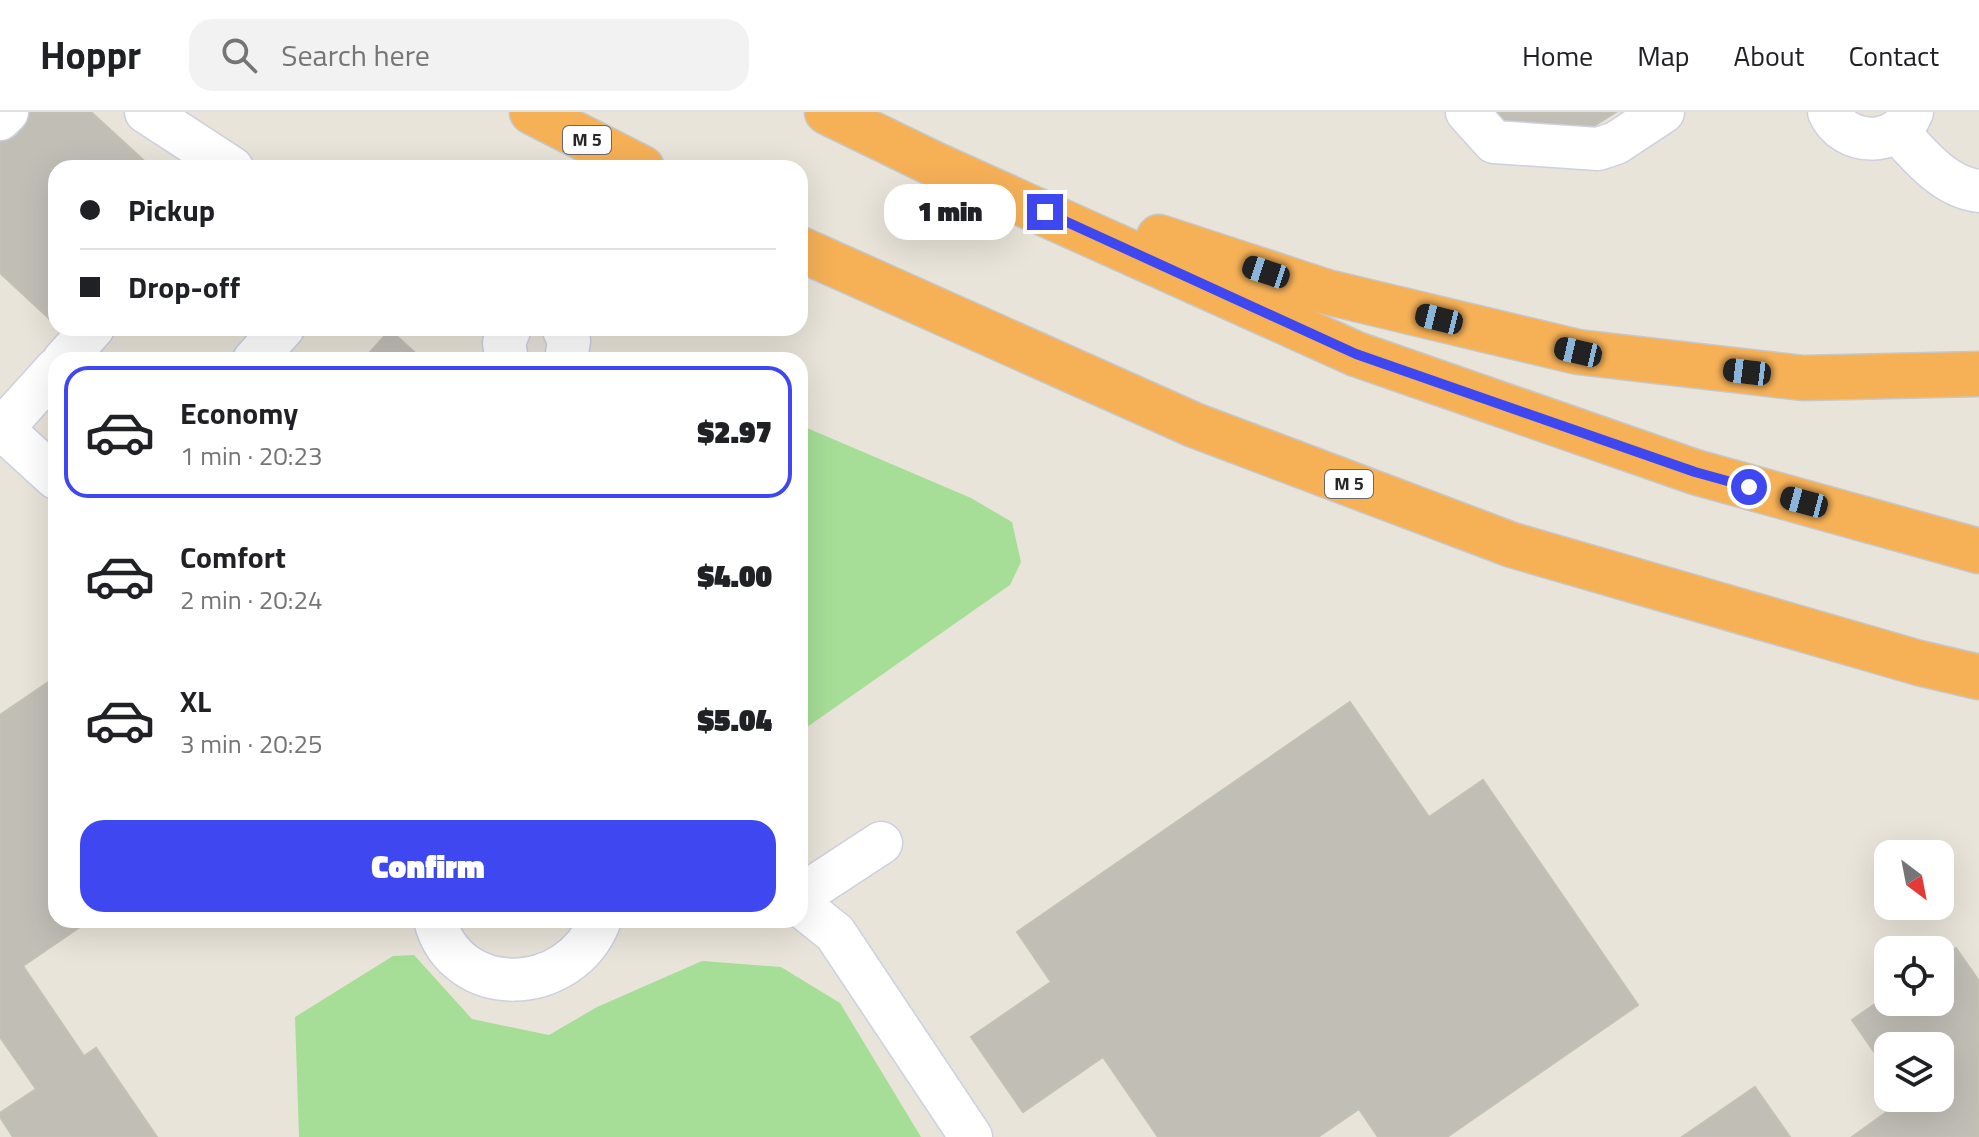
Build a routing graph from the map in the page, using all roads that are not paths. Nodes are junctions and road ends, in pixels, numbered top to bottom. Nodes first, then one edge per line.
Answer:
1 (7, 112) edge
2 (146, 112) edge
3 (532, 112) edge
4 (827, 112) edge
5 (1467, 112) edge
6 (1663, 112) edge
7 (1829, 112) edge
8 (0, 119) edge
9 (1904, 122) edge
10 (220, 160) edge
11 (626, 160) edge
12 (1979, 191) edge
13 (1045, 212) junction
14 (808, 253) edge
15 (86, 336) edge
16 (276, 336) edge
17 (71, 352) edge
18 (261, 352) edge
19 (1979, 374) edge
20 (48, 378) edge
21 (1, 428) edge
22 (48, 471) edge
23 (1979, 551) edge
24 (1919, 663) junction
25 (1979, 677) edge
26 (1979, 696) edge
27 (881, 843) dead end
28 (808, 891) edge
29 (808, 911) edge
30 (437, 928) edge
31 (595, 928) edge
32 (971, 1137) edge

1 - 8 street
2 - 10 street
3 - 11 highway, M 5
4 - 13 highway
5 - 6 street
7 - 9 street
9 - 12 street
13 - 19 highway
13 - 23 highway
14 - 24 highway, M 5
15 - 17 street
16 - 18 street
20 - 21 street
21 - 22 street
24 - 25 highway
24 - 26 highway
27 - 28 street
29 - 32 street
30 - 31 street

